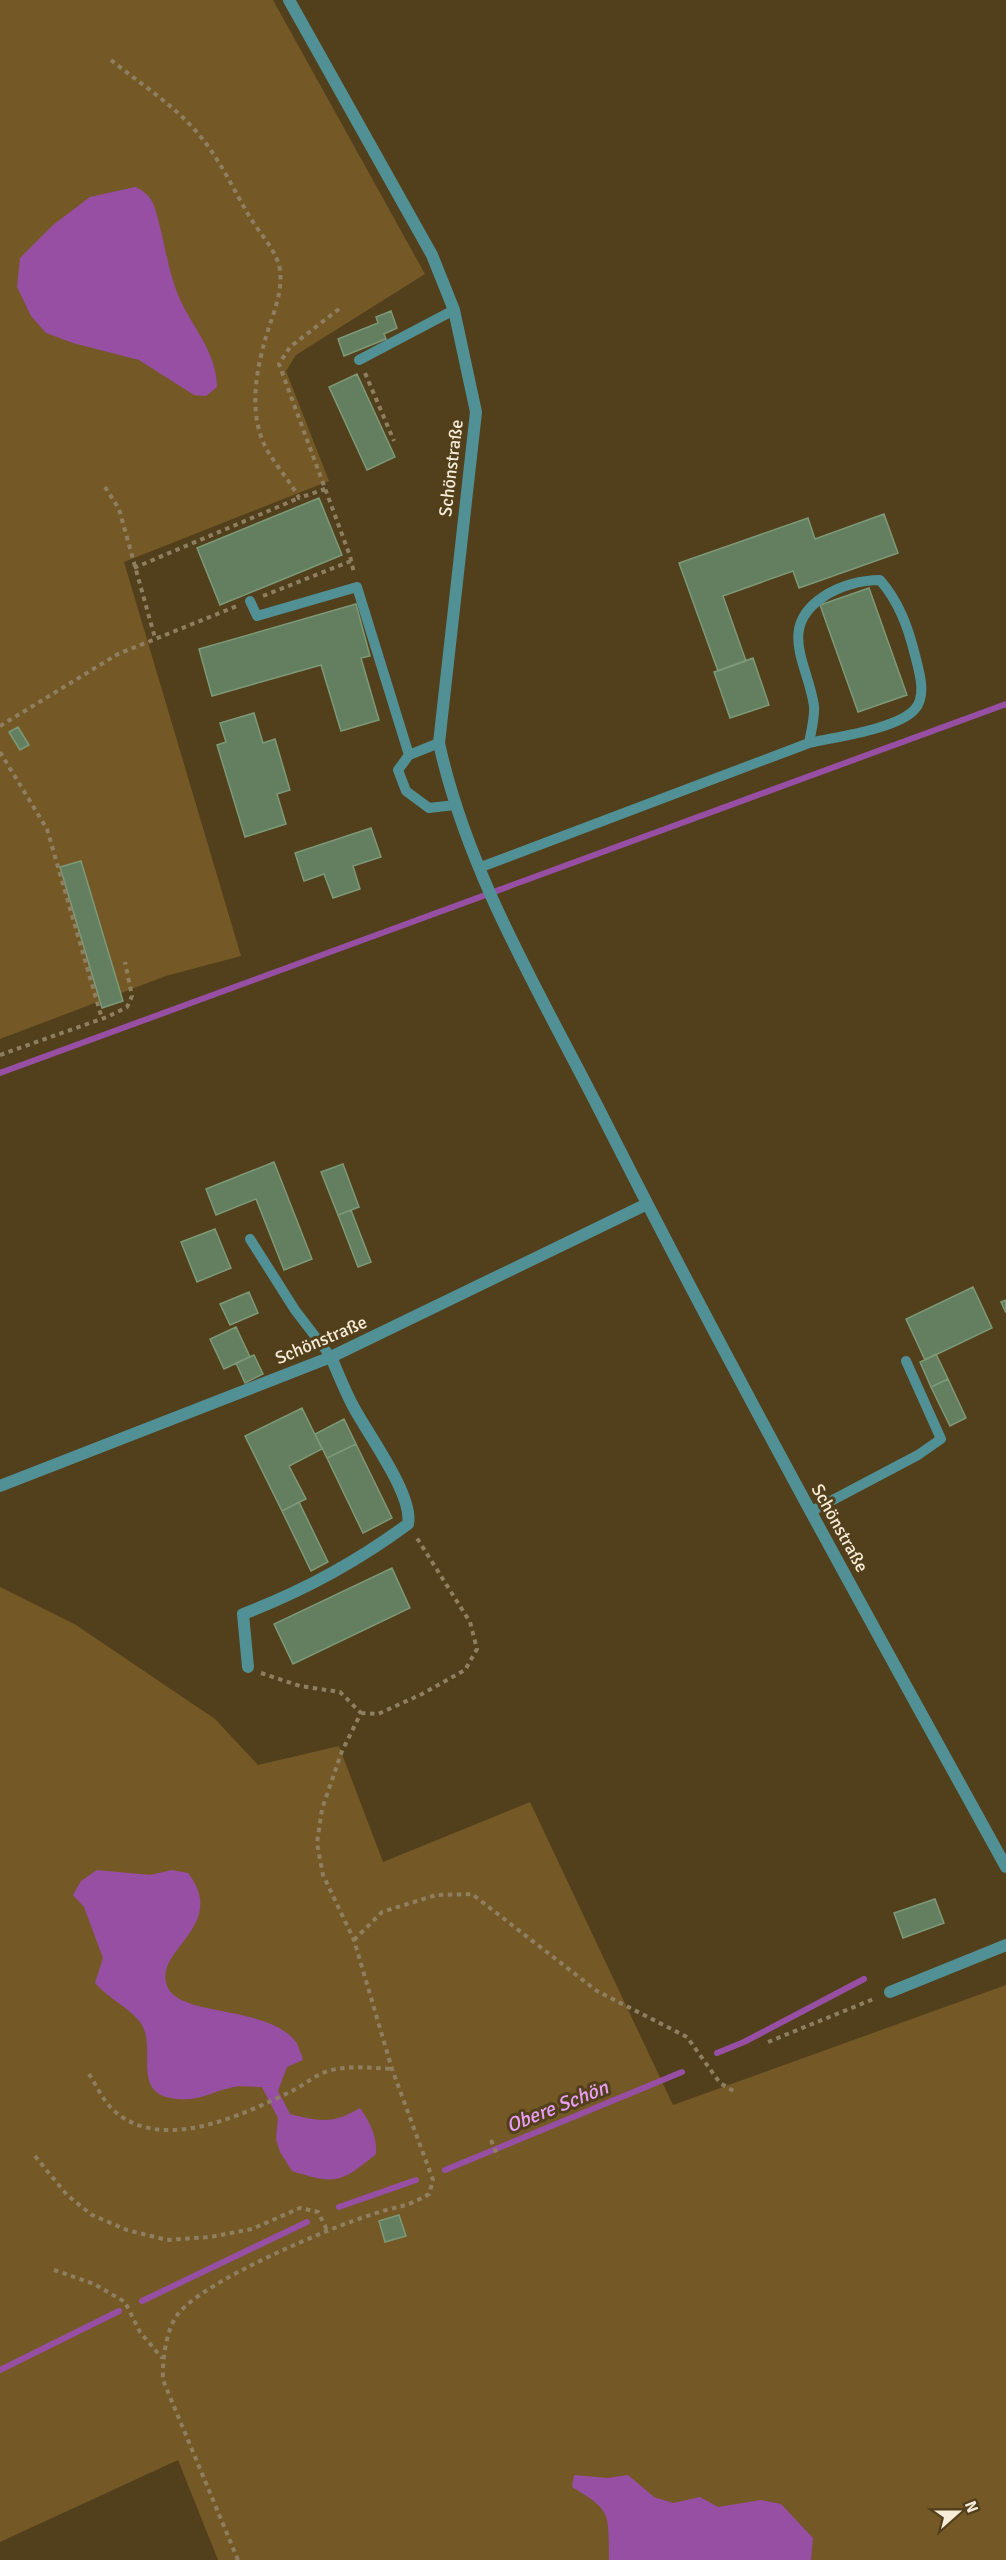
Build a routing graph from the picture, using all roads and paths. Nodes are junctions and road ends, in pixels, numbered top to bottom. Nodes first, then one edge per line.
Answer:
1 (289, 0) edge
2 (111, 60) dead end
3 (339, 309) dead end
4 (454, 309) junction
5 (359, 360) joint
6 (394, 441) dead end
7 (105, 486) dead end
8 (326, 489) junction
9 (299, 498) junction
10 (351, 561) junction
11 (134, 568) junction
12 (357, 587) junction
13 (250, 601) junction
14 (155, 638) junction
15 (0, 726) edge
16 (439, 743) junction
17 (809, 743) junction
18 (0, 752) edge
19 (409, 755) junction
20 (455, 805) junction
21 (481, 867) junction
22 (125, 962) dead end
23 (102, 1019) junction
24 (0, 1055) edge
25 (647, 1204) junction
26 (250, 1239) dead end
27 (331, 1357) junction
28 (906, 1361) dead end
29 (0, 1486) edge
30 (810, 1512) junction
31 (408, 1524) junction
32 (248, 1667) joint
33 (361, 1713) junction
34 (1006, 1867) edge
35 (354, 1940) junction
36 (1006, 1945) edge
37 (890, 1992) joint
38 (768, 2042) dead end
39 (392, 2069) junction
40 (89, 2074) dead end
41 (735, 2092) dead end
42 (491, 2140) dead end
43 (35, 2156) dead end
44 (498, 2157) dead end
45 (327, 2230) junction
46 (54, 2270) dead end
47 (162, 2358) junction
48 (238, 2560) edge

1 - 4 street, Schönstraße
2 - 9 path
3 - 8 path
4 - 5 lane
4 - 16 street, Schönstraße
5 - 6 path
7 - 11 path
8 - 9 path
8 - 10 path
9 - 11 path
10 - 12 path
10 - 13 path
11 - 14 path
12 - 13 lane
12 - 19 lane
13 - 14 path
14 - 15 path
16 - 19 lane
16 - 20 street, Schönstraße
17 - 17 lane
17 - 21 lane
18 - 23 path
19 - 20 lane
20 - 21 street, Schönstraße
21 - 25 street, Schönstraße
22 - 23 path
23 - 24 path
25 - 27 street, Schönstraße
25 - 30 street, Schönstraße
26 - 27 lane
27 - 29 street, Schönstraße
27 - 31 street
28 - 30 lane
30 - 34 street, Schönstraße
31 - 32 street
31 - 33 path
32 - 33 path
33 - 35 path
35 - 39 path
35 - 41 path
36 - 37 street
37 - 38 path
39 - 40 path
39 - 45 path
42 - 44 path
43 - 45 path
45 - 47 path
46 - 47 path
47 - 48 path

